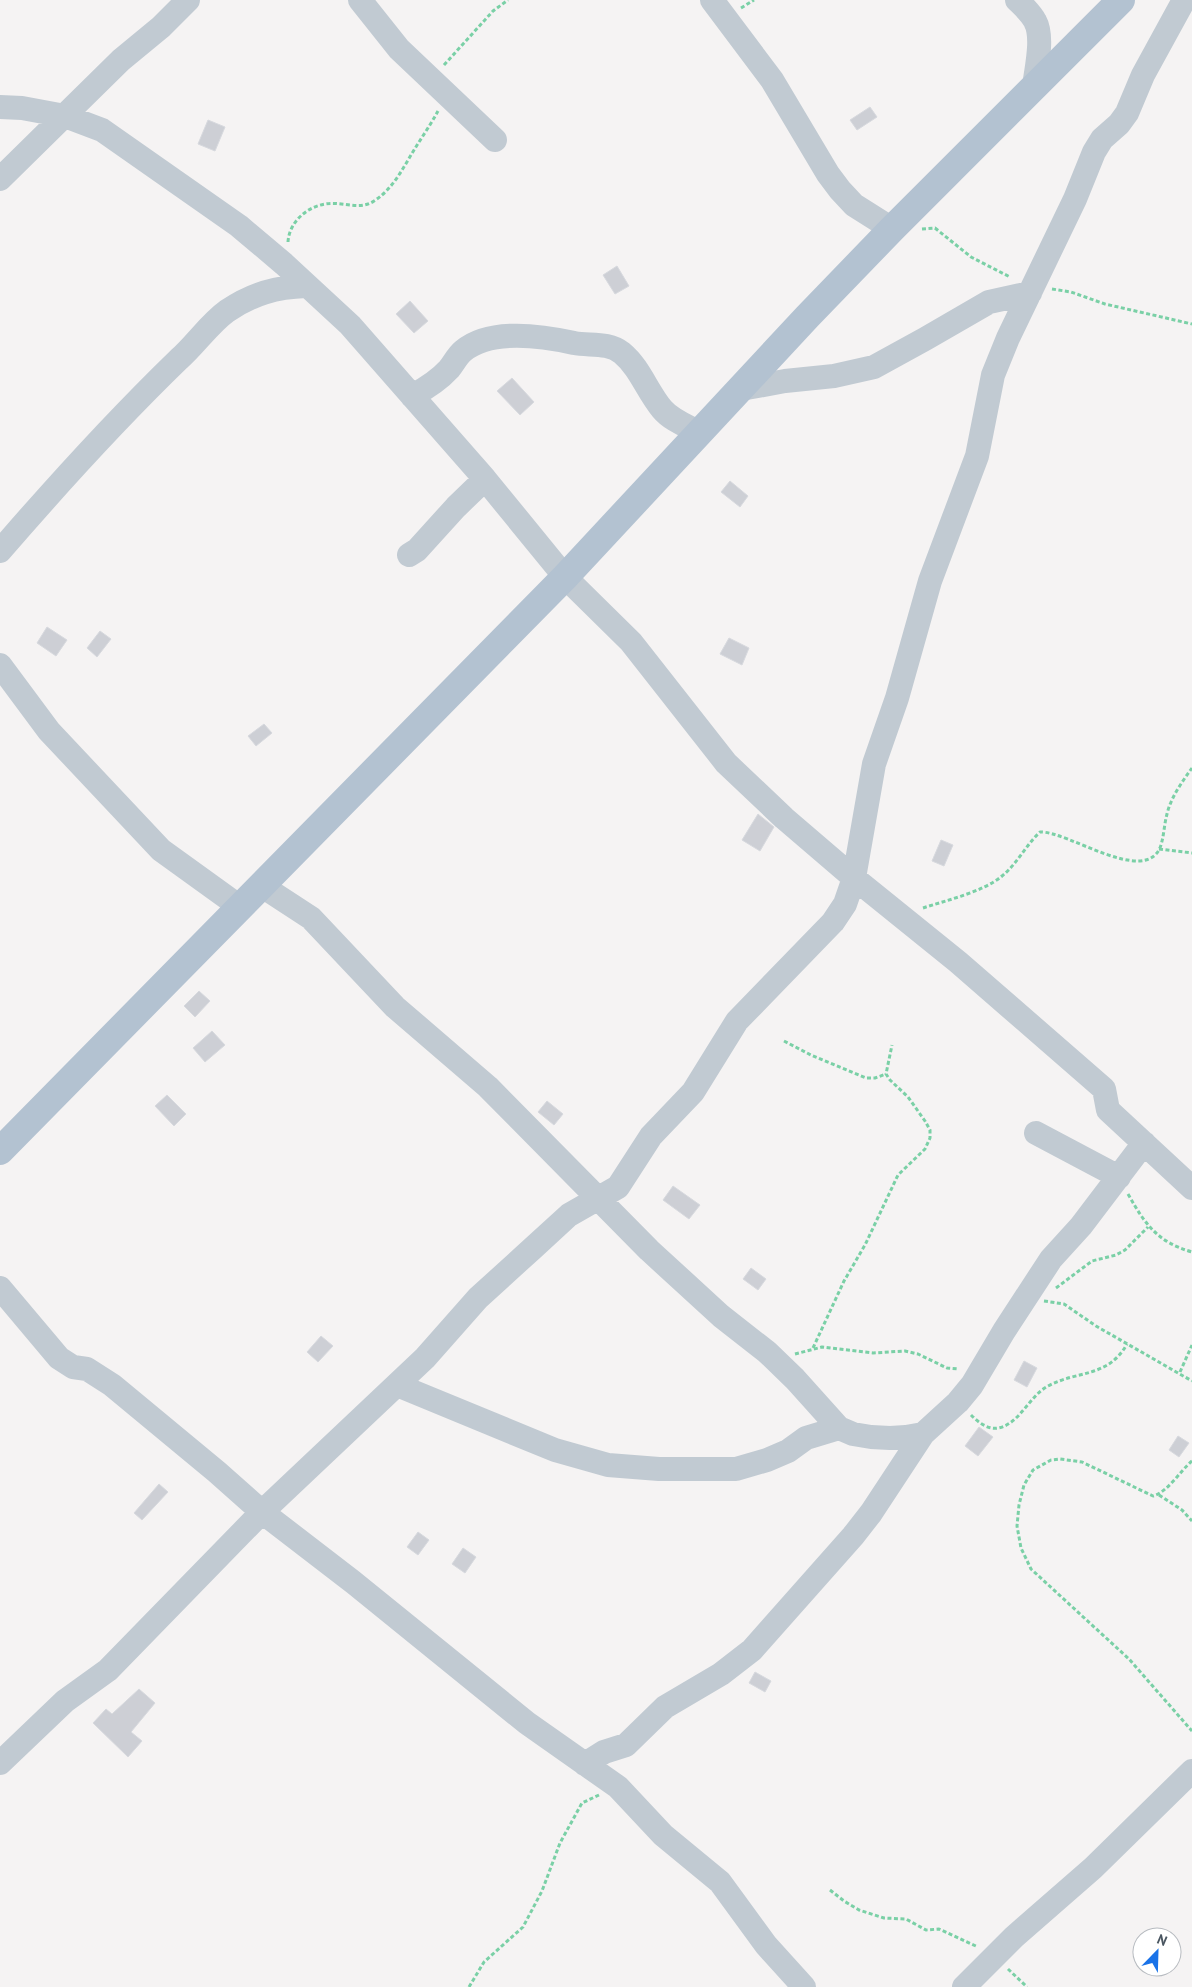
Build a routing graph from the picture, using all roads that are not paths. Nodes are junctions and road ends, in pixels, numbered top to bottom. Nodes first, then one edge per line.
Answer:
1 (188, 0) edge
2 (360, 0) edge
3 (712, 0) edge
4 (1017, 0) edge
5 (1121, 0) edge
6 (1184, 0) edge
7 (1034, 87) junction
8 (0, 107) edge
9 (64, 116) junction
10 (495, 140) dead end
11 (0, 179) edge
12 (895, 226) junction
13 (306, 286) junction
14 (1031, 289) junction
15 (741, 389) junction
16 (412, 396) junction
17 (700, 433) junction
18 (485, 479) junction
19 (0, 551) edge
20 (409, 555) dead end
21 (565, 577) junction
22 (0, 665) edge
23 (854, 878) junction
24 (262, 886) junction
25 (240, 907) junction
26 (1036, 1133) dead end
27 (1144, 1143) junction
28 (0, 1151) edge
29 (1119, 1177) junction
30 (1192, 1188) edge
31 (598, 1199) junction
32 (0, 1288) edge
33 (397, 1385) junction
34 (839, 1428) junction
35 (923, 1434) junction
36 (262, 1512) junction
37 (0, 1763) edge
38 (585, 1764) junction
39 (1192, 1772) edge
40 (804, 1987) edge
41 (964, 1987) edge

1 - 9 street
2 - 10 street
3 - 12 street
4 - 7 street
5 - 7 main road
6 - 14 street
7 - 12 main road
8 - 9 street
9 - 11 street
9 - 13 street
12 - 15 main road
13 - 16 street
13 - 19 street
14 - 15 street
14 - 23 street
15 - 17 main road
16 - 17 street
16 - 18 street
17 - 21 main road
18 - 20 street
18 - 21 street
21 - 23 street
21 - 24 main road
22 - 25 street
23 - 27 street
23 - 31 street
24 - 25 main road
24 - 31 street
25 - 28 main road
26 - 29 street
27 - 29 street
27 - 30 street
29 - 35 street
31 - 33 street
31 - 34 street
32 - 36 street
33 - 34 street
33 - 36 street
34 - 35 street
35 - 38 street
36 - 37 street
36 - 38 street
38 - 40 street
39 - 41 street

